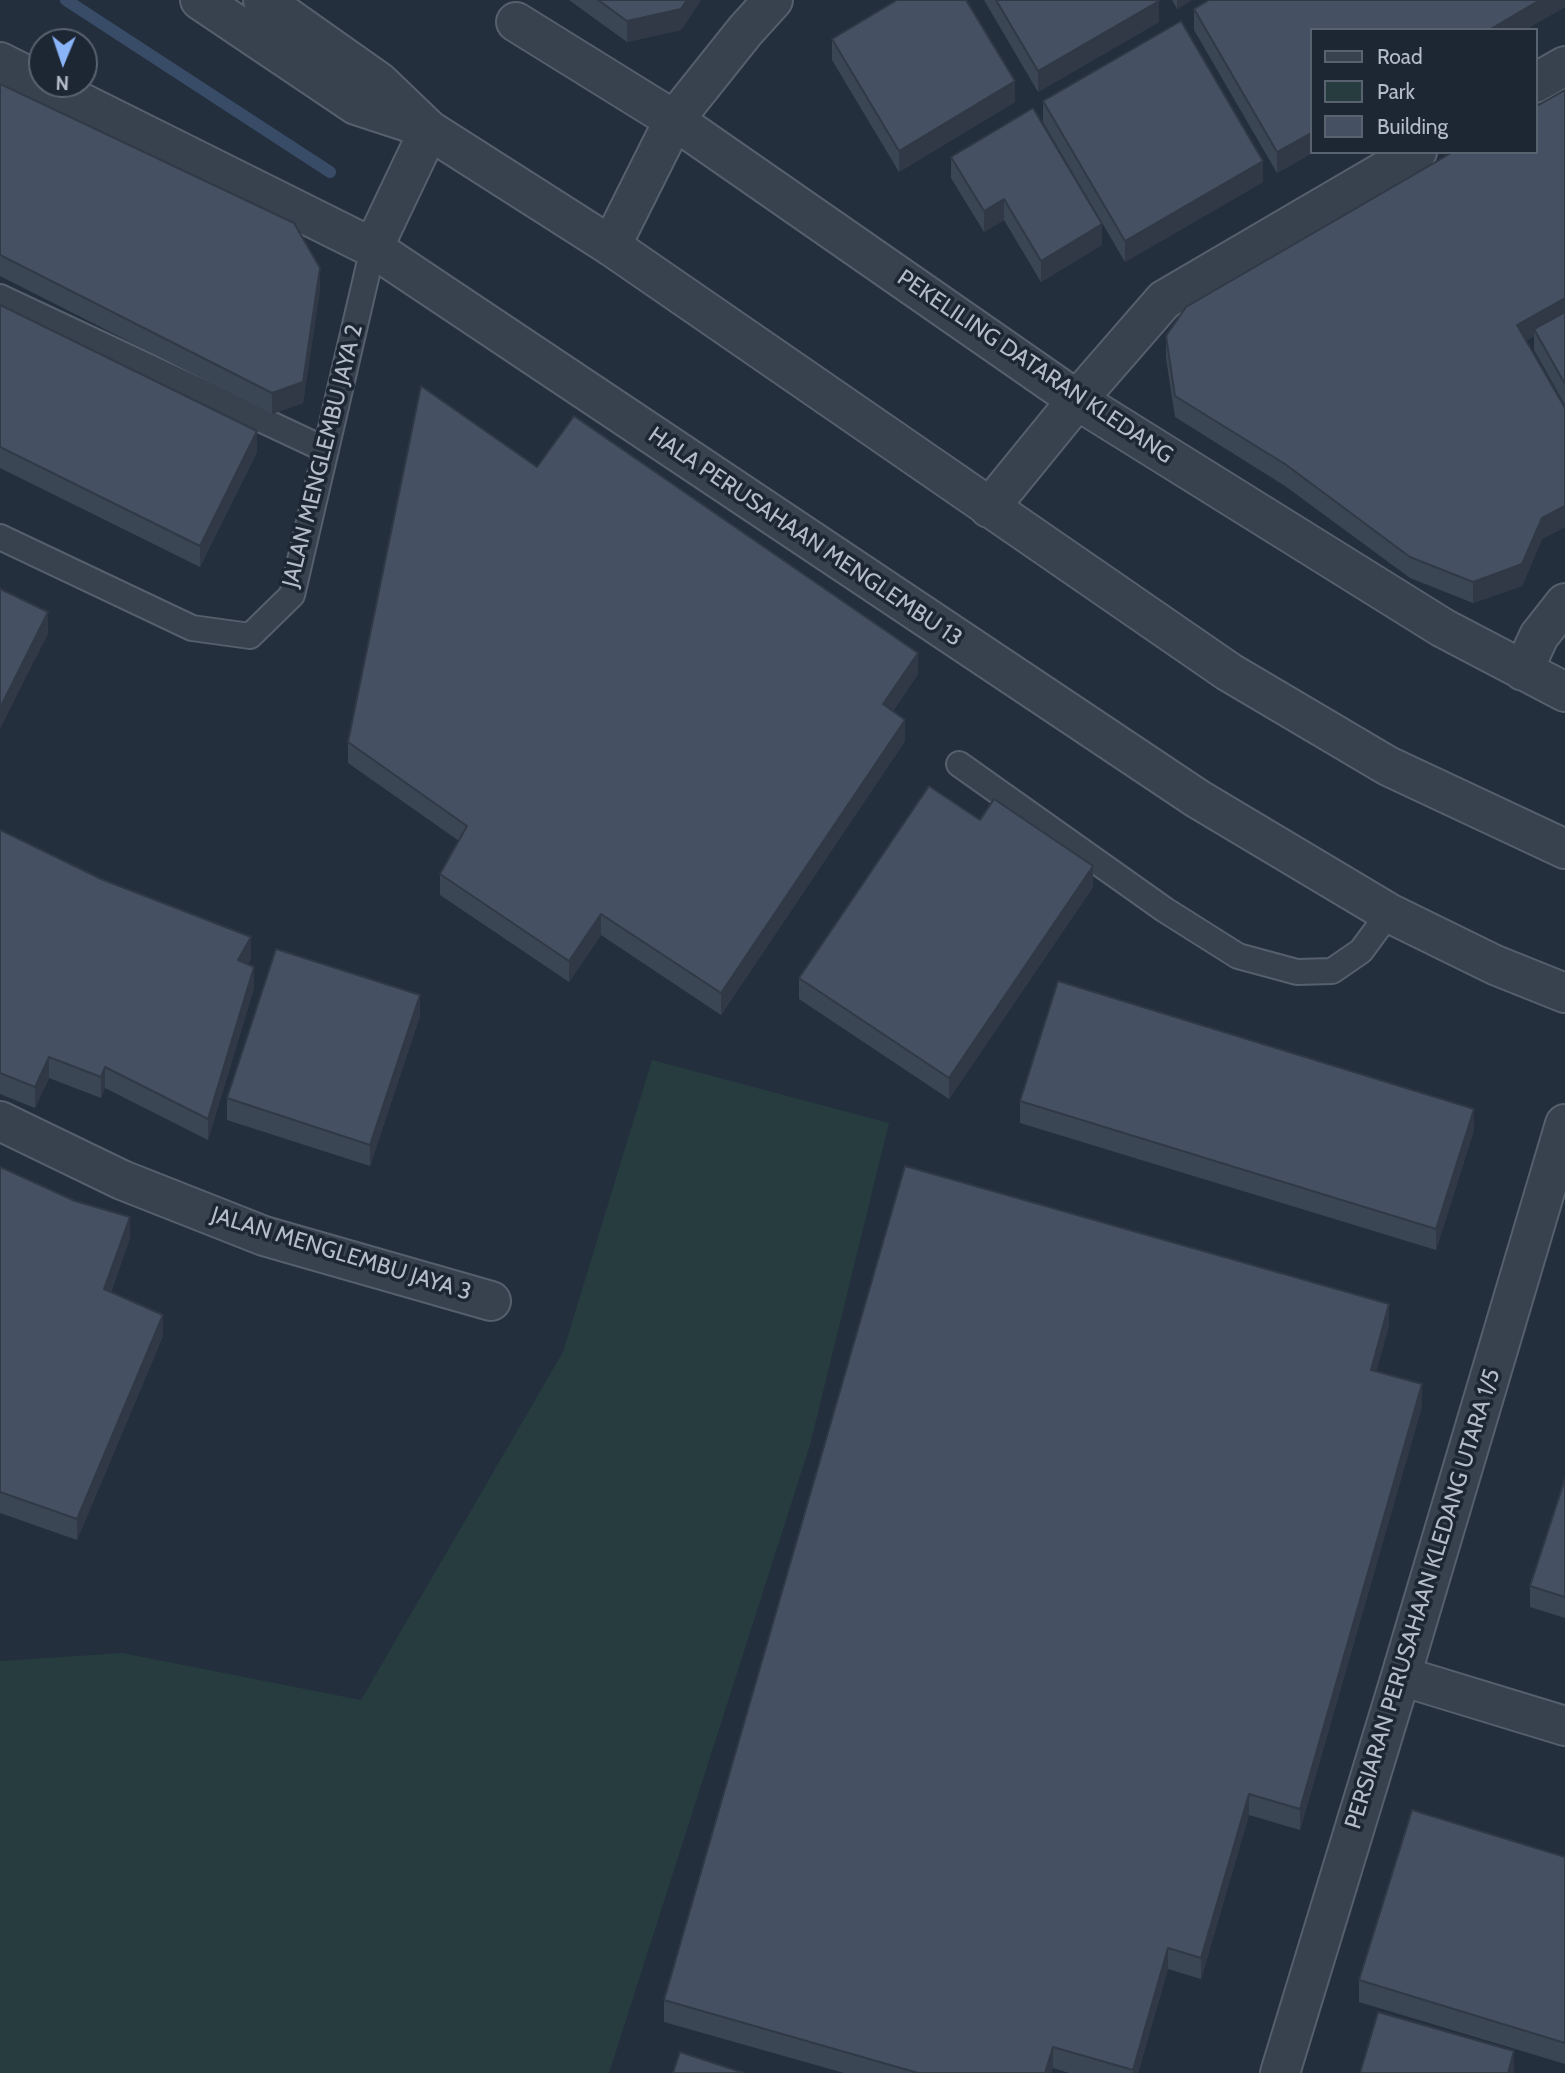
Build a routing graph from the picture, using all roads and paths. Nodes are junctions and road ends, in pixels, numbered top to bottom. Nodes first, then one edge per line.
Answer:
1 (200, 0) edge
2 (263, 0) edge
3 (773, 0) edge
4 (516, 22) dead end
5 (0, 62) edge
6 (1565, 66) edge
7 (28, 76) edge
8 (1537, 82) edge
9 (71, 98) edge
10 (674, 121) junction
11 (429, 130) junction
12 (1414, 154) edge
13 (611, 246) junction
14 (373, 248) junction
15 (0, 297) edge
16 (1077, 400) junction
17 (326, 450) junction
18 (989, 508) junction
19 (0, 537) edge
20 (1565, 603) edge
21 (1523, 671) junction
22 (1565, 692) edge
23 (959, 764) dead end
24 (1565, 849) edge
25 (1389, 913) junction
26 (1565, 993) edge
27 (0, 1121) edge
28 (1565, 1124) edge
29 (491, 1301) dead end
30 (1401, 1676) junction
31 (1565, 1726) edge
32 (1280, 2073) edge

1 - 11 street
2 - 11 street
3 - 10 street
4 - 10 street, PEKELILING DATARAN KLEDANG
5 - 7 street, HALA PERUSAHAAN MENGLEMBU 13
6 - 8 street
9 - 14 street, HALA PERUSAHAAN MENGLEMBU 13
10 - 13 street
10 - 16 street, PEKELILING DATARAN KLEDANG
11 - 13 street
11 - 14 street, JALAN MENGLEMBU JAYA 2
12 - 16 street
13 - 18 street
14 - 17 lane, JALAN MENGLEMBU JAYA 2
14 - 25 street, HALA PERUSAHAAN MENGLEMBU 13
15 - 17 lane
16 - 18 street
16 - 21 street, PEKELILING DATARAN KLEDANG
17 - 19 lane, JALAN MENGLEMBU JAYA 2
18 - 24 street
20 - 21 street
21 - 22 street, PEKELILING DATARAN KLEDANG
23 - 25 lane
25 - 26 street, HALA PERUSAHAAN MENGLEMBU 13
27 - 29 street, JALAN MENGLEMBU JAYA 3
28 - 30 street, PERSIARAN PERUSAHAAN KLEDANG UTARA 1/5
30 - 31 street
30 - 32 street, PERSIARAN PERUSAHAAN KLEDANG UTARA 1/5

